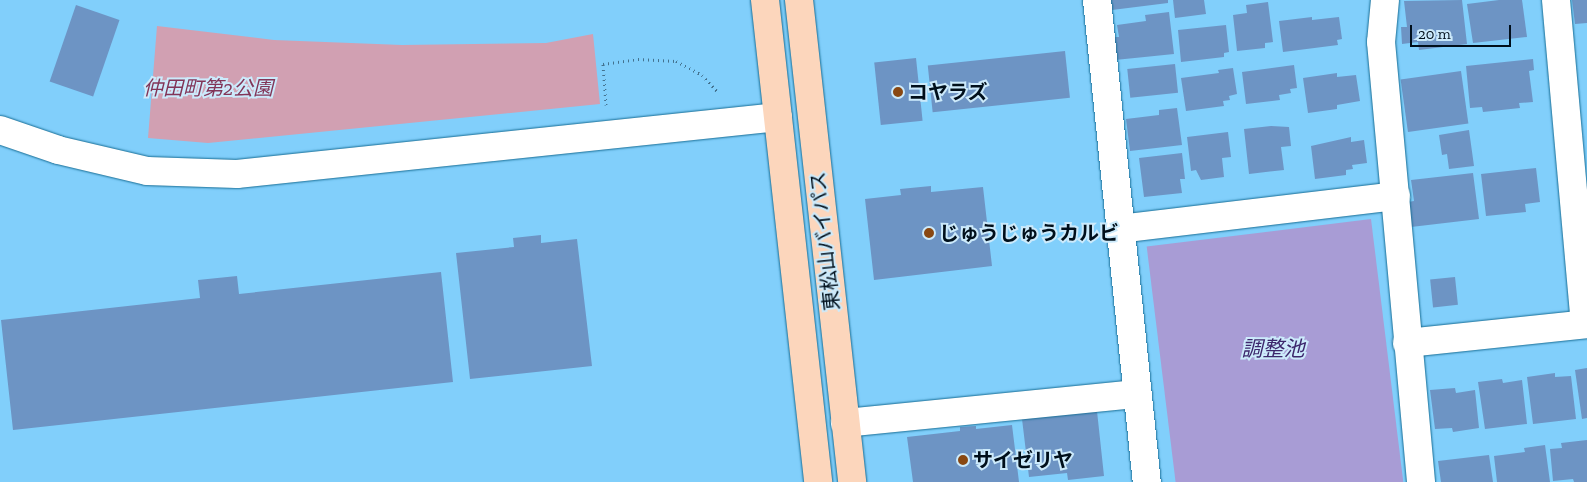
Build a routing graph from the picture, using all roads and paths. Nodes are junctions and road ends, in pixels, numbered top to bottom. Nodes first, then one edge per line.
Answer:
1 (766, 0) edge
2 (799, 0) edge
3 (1097, 0) edge
4 (1385, 0) edge
5 (1556, 0) edge
6 (720, 93) dead end
7 (607, 110) dead end
8 (778, 116) junction
9 (0, 130) edge
10 (1396, 196) junction
11 (1119, 229) junction
12 (1586, 324) edge
13 (1407, 343) junction
14 (1136, 394) junction
15 (845, 423) junction
16 (818, 482) edge
17 (852, 482) edge
18 (1147, 482) edge
19 (1421, 482) edge

1 - 8 highway, 東松山バイパス
2 - 15 highway, 東松山バイパス
3 - 11 street
4 - 10 street
5 - 12 street
6 - 7 path
8 - 9 street
8 - 16 highway, 東松山バイパス
10 - 11 street
10 - 13 street
11 - 14 street
12 - 13 street
13 - 19 street
14 - 15 street
14 - 18 street
15 - 17 highway, 東松山バイパス

